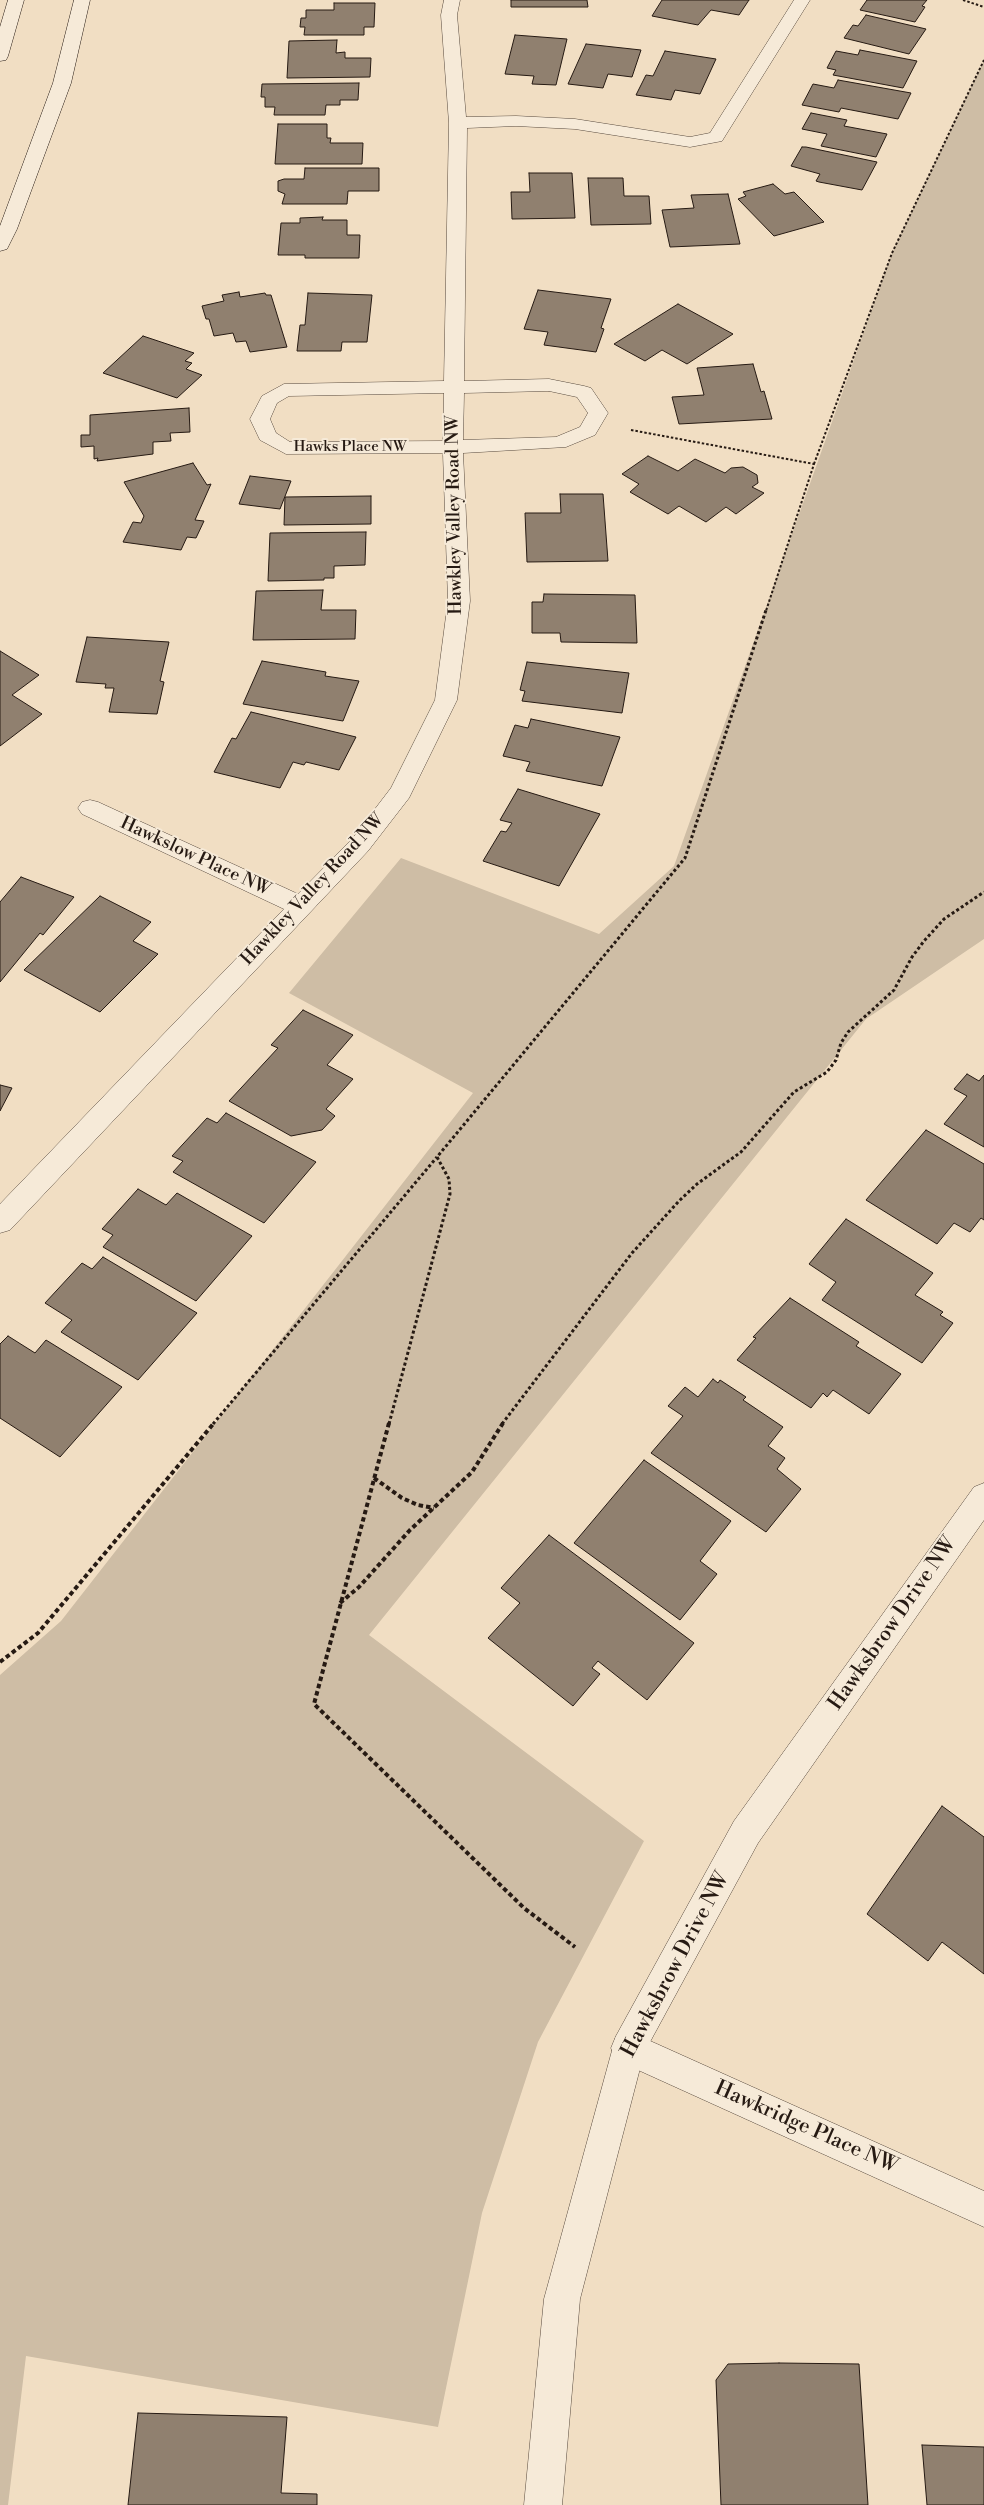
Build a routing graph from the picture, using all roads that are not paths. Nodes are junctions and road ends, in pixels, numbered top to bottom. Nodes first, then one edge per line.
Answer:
1 (16, 0) edge
2 (82, 0) edge
3 (452, 0) edge
4 (802, 0) edge
5 (0, 56) edge
6 (458, 123) junction
7 (0, 245) edge
8 (454, 386) junction
9 (453, 447) junction
10 (90, 808) dead end
11 (301, 906) junction
12 (0, 1222) edge
13 (984, 1496) edge
14 (628, 2048) junction
15 (984, 2209) edge
16 (543, 2505) edge

1 - 5 street
2 - 7 street
3 - 6 street, Hawkley Valley Road NW
4 - 6 street
6 - 8 street, Hawkley Valley Road NW
8 - 9 street, Hawkley Valley Road NW
8 - 9 street, Hawks Place NW
8 - 9 street, Hawks Place NW
9 - 11 street, Hawkley Valley Road NW
10 - 11 street, Hawkslow Place NW
11 - 12 street, Hawkley Valley Road NW
13 - 14 street, Hawksbrow Drive NW
14 - 15 street, Hawkridge Place NW
14 - 16 street, Hawksbrow Drive NW

